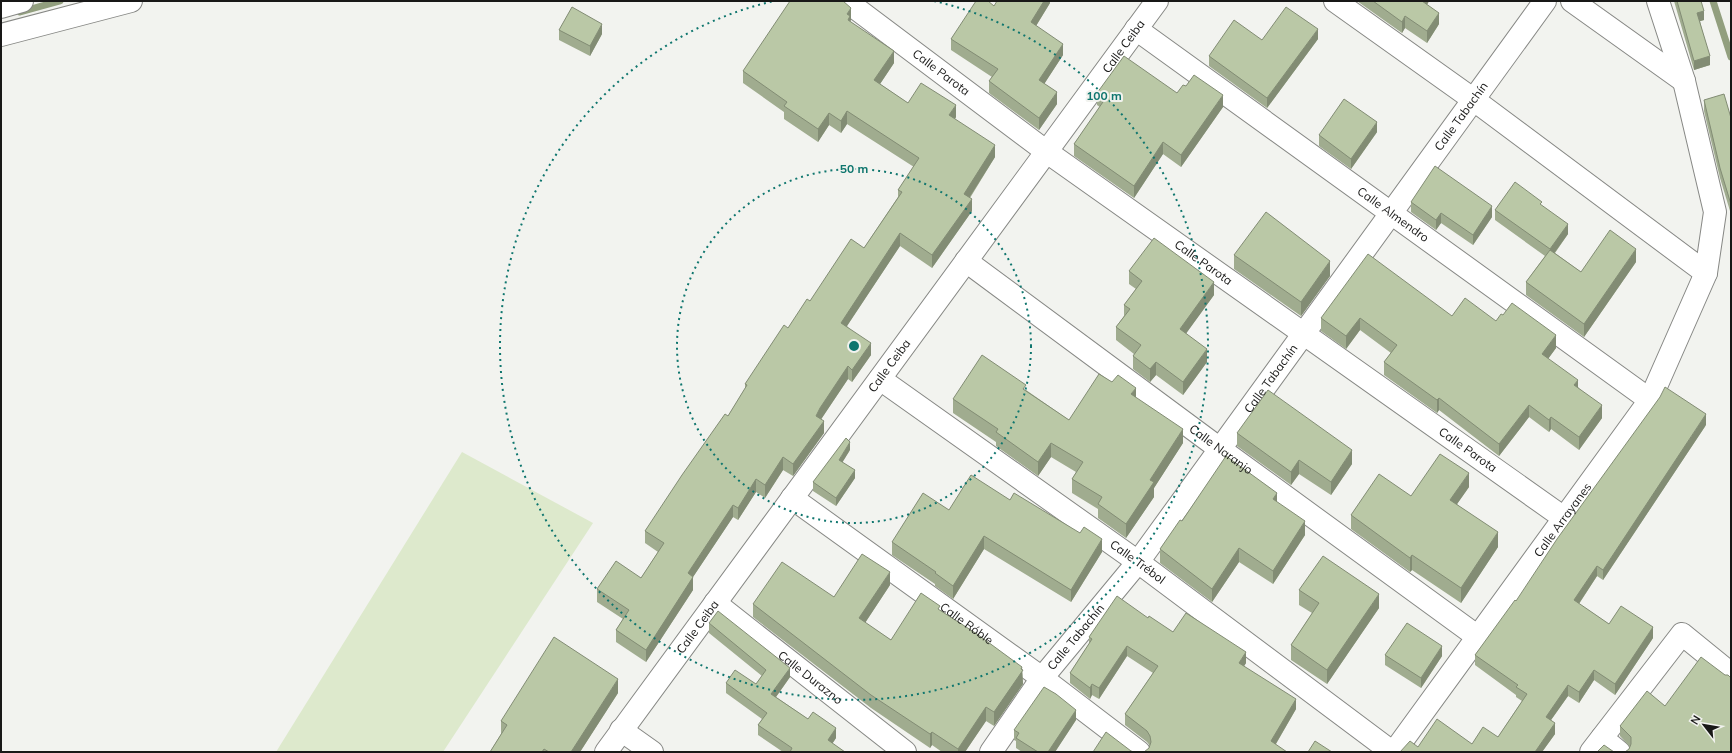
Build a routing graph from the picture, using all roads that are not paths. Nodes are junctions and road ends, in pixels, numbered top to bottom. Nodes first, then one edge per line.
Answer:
1 (22, 1) edge
2 (131, 1) edge
3 (846, 1) edge
4 (1157, 1) edge
5 (1335, 1) edge
6 (1545, 1) edge
7 (1572, 1) edge
8 (1658, 1) edge
9 (1, 7) edge
10 (1136, 29) junction
11 (1, 35) edge
12 (1684, 81) junction
13 (1474, 100) junction
14 (1047, 152) junction
15 (1715, 212) junction
16 (1391, 214) junction
17 (1731, 231) edge
18 (966, 261) junction
19 (1706, 273) junction
20 (1304, 334) junction
21 (880, 379) junction
22 (1650, 400) junction
23 (1220, 449) junction
24 (792, 498) junction
25 (1564, 518) junction
26 (1138, 562) junction
27 (715, 603) junction
28 (1478, 637) junction
29 (1731, 674) edge
30 (1042, 678) junction
31 (622, 730) junction
32 (1597, 745) edge
33 (606, 752) edge
34 (652, 752) edge
35 (905, 752) edge
36 (991, 752) edge
37 (1138, 752) edge
38 (1393, 752) edge
39 (1620, 752) edge

1 - 9 street
2 - 11 street
3 - 14 street, Calle Parota
4 - 10 street, Calle Ceiba
5 - 13 street
6 - 13 street, Calle Tabachín
7 - 12 street
8 - 12 street
10 - 14 street, Calle Ceiba
10 - 16 street, Calle Almendro
12 - 15 street
13 - 16 street, Calle Tabachín
13 - 19 street
14 - 18 street, Calle Ceiba
14 - 20 street, Calle Parota
15 - 17 street
15 - 19 street, Calle Arrayanes
16 - 20 street, Calle Tabachín
16 - 22 street, Calle Almendro
18 - 21 street, Calle Ceiba
18 - 23 street, Calle Naranjo
19 - 22 street, Calle Arrayanes
20 - 23 street, Calle Tabachín
20 - 25 street, Calle Parota
21 - 24 street, Calle Ceiba
21 - 26 street, Calle Trébol
22 - 25 street, Calle Arrayanes
23 - 26 street, Calle Tabachín
23 - 28 street, Calle Naranjo
24 - 27 street, Calle Ceiba
24 - 30 street, Calle Róble
25 - 28 street, Calle Arrayanes
26 - 30 street, Calle Tabachín
26 - 38 street, Calle Trébol
27 - 31 street, Calle Ceiba
27 - 35 street, Calle Durazno
28 - 38 street, Calle Arrayanes
29 - 32 street
30 - 36 street, Calle Tabachín
30 - 37 street, Calle Róble
31 - 33 street, Calle Ceiba
31 - 34 street
32 - 39 street

